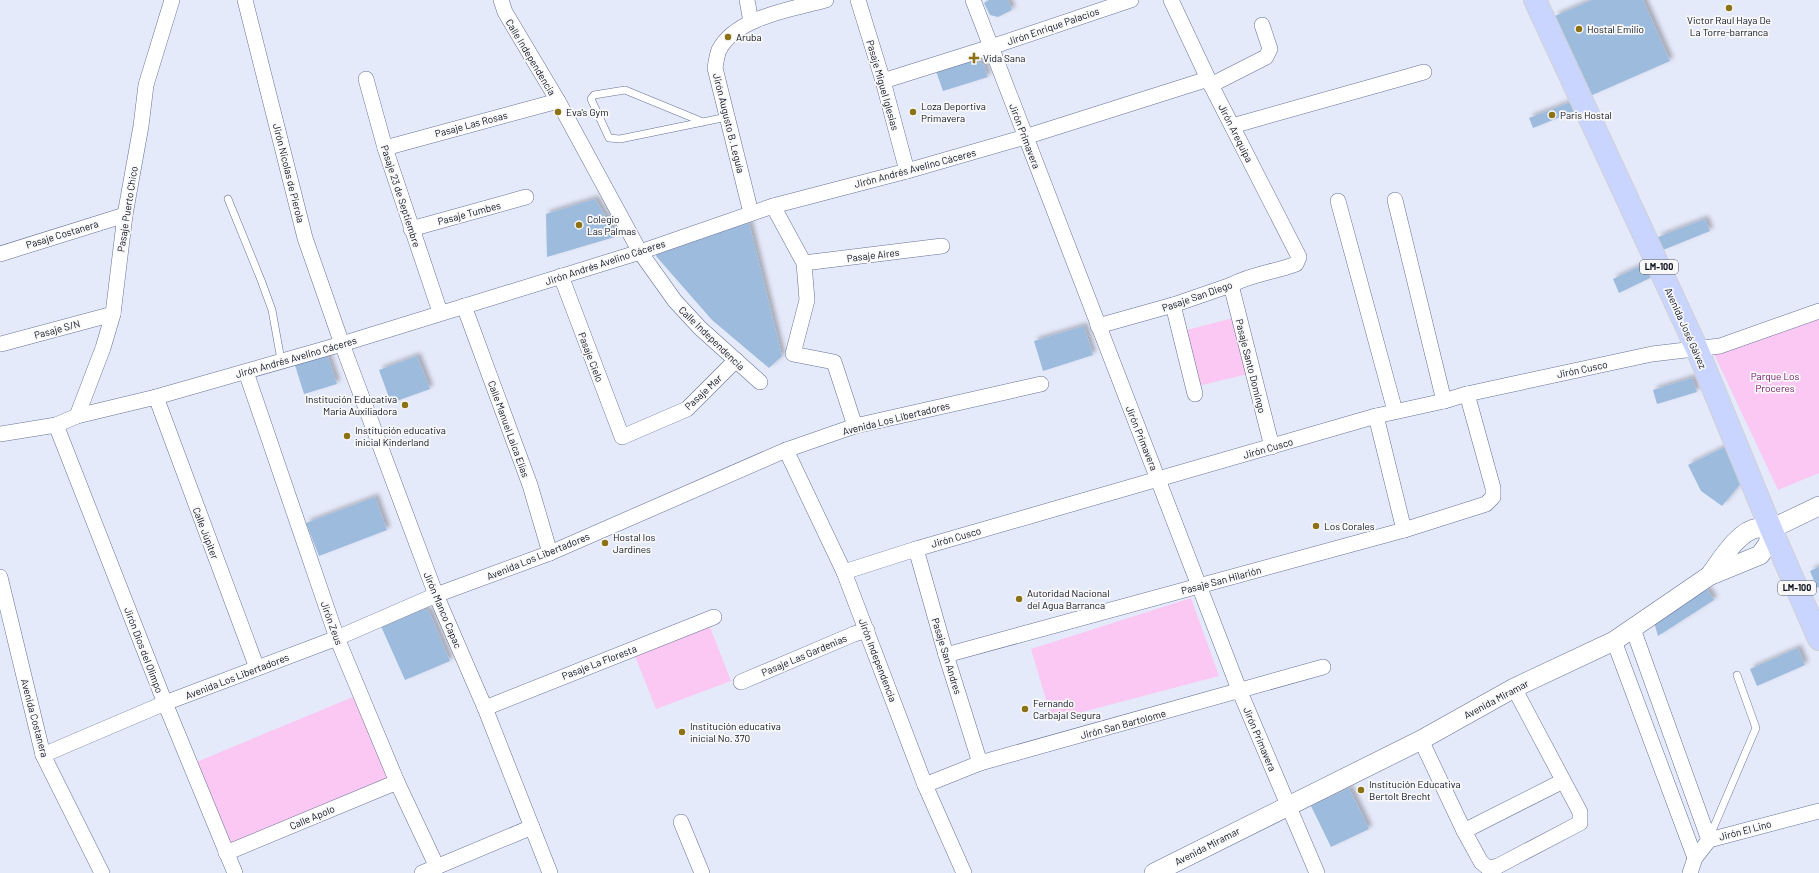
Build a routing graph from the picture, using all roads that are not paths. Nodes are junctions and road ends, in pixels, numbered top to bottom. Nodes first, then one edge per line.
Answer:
1 (172, 0) edge
2 (245, 0) edge
3 (501, 0) edge
4 (747, 0) edge
5 (826, 0) edge
6 (858, 0) edge
7 (973, 0) edge
8 (1131, 0) edge
9 (1171, 0) edge
10 (1535, 0) edge
11 (750, 22) junction
12 (1262, 25) dead end
13 (991, 47) junction
14 (1424, 72) dead end
15 (366, 79) dead end
16 (883, 82) junction
17 (1209, 82) junction
18 (558, 101) junction
19 (727, 117) junction
20 (703, 122) junction
21 (1232, 126) junction
22 (1025, 137) junction
23 (385, 148) junction
24 (907, 171) junction
25 (526, 198) dead end
26 (228, 199) dead end
27 (1395, 200) dead end
28 (1338, 201) dead end
29 (773, 206) junction
30 (751, 213) junction
31 (125, 215) junction
32 (411, 229) junction
33 (942, 246) dead end
34 (640, 252) junction
35 (0, 254) edge
36 (804, 263) junction
37 (1296, 264) joint
38 (561, 276) junction
39 (1231, 285) junction
40 (1173, 305) junction
41 (464, 306) junction
42 (1819, 311) edge
43 (440, 312) junction
44 (113, 314) junction
45 (1098, 326) junction
46 (1, 344) edge
47 (342, 344) junction
48 (1697, 349) junction
49 (281, 360) junction
50 (736, 360) junction
51 (246, 372) junction
52 (760, 382) dead end
53 (1041, 384) dead end
54 (1195, 394) dead end
55 (1467, 394) junction
56 (156, 397) junction
57 (1444, 401) junction
58 (1395, 412) junction
59 (77, 416) junction
60 (1376, 416) junction
61 (56, 425) junction
62 (855, 426) junction
63 (0, 434) edge
64 (622, 437) joint
65 (1272, 447) junction
66 (786, 450) junction
67 (1159, 479) junction
68 (1819, 506) edge
69 (1404, 530) junction
70 (1773, 533) junction
71 (916, 549) junction
72 (550, 553) junction
73 (844, 572) junction
74 (1709, 576) junction
75 (0, 577) edge
76 (1200, 586) junction
77 (436, 595) junction
78 (714, 617) dead end
79 (1817, 627) edge
80 (1634, 629) junction
81 (867, 630) junction
82 (337, 638) junction
83 (1614, 641) junction
84 (946, 655) junction
85 (1322, 667) dead end
86 (257, 668) junction
87 (1738, 675) dead end
88 (741, 682) dead end
89 (1514, 688) junction
90 (1240, 692) junction
91 (165, 704) junction
92 (485, 708) junction
93 (1420, 740) junction
94 (43, 755) junction
95 (980, 763) junction
96 (1564, 781) junction
97 (397, 782) junction
98 (925, 785) junction
99 (1288, 805) junction
100 (1819, 811) edge
101 (681, 822) dead end
102 (532, 827) junction
103 (1464, 831) junction
104 (1709, 840) junction
105 (226, 853) junction
106 (1695, 858) junction
107 (437, 867) junction
108 (102, 873) edge
109 (235, 873) edge
110 (422, 873) edge
111 (550, 873) edge
112 (702, 873) edge
113 (964, 873) edge
114 (1154, 873) edge
115 (1317, 873) edge
116 (1690, 873) edge

1 - 31 street, Pasaje Puerto Chico
2 - 47 street, Jirón Nicolas de Pierola
3 - 18 street, Calle Independencia
4 - 11 street
5 - 11 street, Jirón Augusto B. Leguía
6 - 16 street, Pasaje Miguel Iglesias
7 - 13 street, Jirón Primavera
8 - 13 street, Jirón Enrique Palacios
9 - 17 street, Jirón Arequipa
10 - 48 main road, Avenida José Gálvez / LM-100
11 - 19 street, Jirón Augusto B. Leguía
12 - 17 street, Jirón Andrés Avelino Cáceres
13 - 16 street, Jirón Enrique Palacios
13 - 22 street, Jirón Primavera
14 - 21 street
15 - 23 street, Pasaje 23 de Septiembre
16 - 24 street, Pasaje Miguel Iglesias
17 - 21 street, Jirón Arequipa
17 - 22 street, Jirón Andrés Avelino Cáceres
18 - 23 street, Pasaje Las Rosas
18 - 34 street, Calle Independencia
19 - 20 lane
19 - 30 street, Jirón Augusto B. Leguía
20 - 20 lane
21 - 37 street, Jirón Arequipa
22 - 24 street, Jirón Andrés Avelino Cáceres
22 - 45 street, Jirón Primavera
23 - 32 street, Pasaje 23 de Septiembre
24 - 29 street, Jirón Andrés Avelino Cáceres
25 - 32 street, Pasaje Tumbes
26 - 49 lane
27 - 57 street
28 - 58 street
29 - 30 street, Jirón Andrés Avelino Cáceres
29 - 36 street
30 - 34 street, Jirón Andrés Avelino Cáceres
31 - 35 street, Pasaje Costanera
31 - 44 street, Pasaje Puerto Chico
32 - 43 street, Pasaje 23 de Septiembre
33 - 36 street, Pasaje Aires
34 - 38 street, Jirón Andrés Avelino Cáceres
34 - 50 street, Calle Independencia
36 - 62 street
37 - 39 street, Pasaje San Diego
38 - 41 street, Jirón Andrés Avelino Cáceres
38 - 64 street, Pasaje Cielo
39 - 40 street, Pasaje San Diego
39 - 65 street, Pasaje Santo Domingo
40 - 45 street, Pasaje San Diego
40 - 54 street
41 - 43 street, Jirón Andrés Avelino Cáceres
41 - 72 street, Calle Manuel Laica Elias
42 - 48 street, Jirón Cusco
43 - 47 street, Jirón Andrés Avelino Cáceres
44 - 46 street, Pasaje S/N
44 - 59 street, Pasaje Puerto Chico
45 - 67 street, Jirón Primavera
47 - 49 street, Jirón Andrés Avelino Cáceres
47 - 77 street, Jirón Manco Capac
48 - 55 street, Jirón Cusco
48 - 70 main road, Avenida José Gálvez / LM-100
49 - 51 street, Jirón Andrés Avelino Cáceres
50 - 52 street, Calle Independencia
50 - 64 street, Pasaje Mar
51 - 56 street, Jirón Andrés Avelino Cáceres
51 - 82 street, Jirón Zeus
53 - 62 street, Avenida Los Libertadores
55 - 57 street, Jirón Cusco
55 - 69 street, Pasaje San Hilarión
56 - 59 street, Jirón Andrés Avelino Cáceres
56 - 86 street, Calle Júpiter
57 - 58 street, Jirón Cusco
58 - 60 street, Jirón Cusco
59 - 61 street, Jirón Andrés Avelino Cáceres
60 - 65 street, Jirón Cusco
60 - 69 street
61 - 63 street, Jirón Andrés Avelino Cáceres
61 - 91 street, Jirón Dios del Olimpo
62 - 66 street, Avenida Los Libertadores
65 - 67 street, Jirón Cusco
66 - 72 street, Avenida Los Libertadores
66 - 73 street, Jirón Independencia
67 - 71 street, Jirón Cusco
67 - 76 street, Jirón Primavera
68 - 70 street
69 - 76 street, Pasaje San Hilarión
70 - 74 street, Avenida Miramar
70 - 74 street
70 - 79 main road, Avenida José Gálvez / LM-100
71 - 73 street, Jirón Cusco
71 - 84 street, Pasaje San Andres
72 - 77 street, Avenida Los Libertadores
73 - 81 street, Jirón Independencia
74 - 80 street, Avenida Miramar
75 - 94 street, Avenida Costanera
76 - 84 street, Pasaje San Hilarión
76 - 90 street, Jirón Primavera
77 - 82 street, Avenida Los Libertadores
77 - 92 street, Jirón Manco Capac
78 - 92 street, Pasaje La Floresta
80 - 83 street, Avenida Miramar
80 - 104 street
81 - 88 street, Pasaje Las Gardenias
81 - 98 street, Jirón Independencia
82 - 86 street, Avenida Los Libertadores
82 - 97 street, Jirón Zeus
83 - 89 street, Avenida Miramar
83 - 106 street
84 - 95 street, Pasaje San Andres
85 - 90 street, Jirón San Bartolome
86 - 91 street, Avenida Los Libertadores
87 - 104 lane
89 - 93 street, Avenida Miramar
89 - 96 street
90 - 95 street, Jirón San Bartolome
90 - 99 street, Jirón Primavera
91 - 94 street, Avenida Los Libertadores
91 - 105 street, Jirón Dios del Olimpo
92 - 102 street, Jirón Manco Capac
93 - 99 street, Avenida Miramar
93 - 103 street
94 - 108 street, Avenida Costanera
95 - 98 street, Jirón San Bartolome
96 - 103 street
96 - 103 street
97 - 105 street, Calle Apolo
97 - 107 street, Jirón Zeus
98 - 113 street, Jirón Independencia
99 - 114 street, Avenida Miramar
99 - 115 street, Jirón Primavera
100 - 104 street, Jirón El Lino
101 - 112 street
102 - 107 street
102 - 111 street, Jirón Manco Capac
104 - 106 street, Jirón El Lino
105 - 109 street, Jirón Dios del Olimpo
106 - 116 street, Jirón El Lino
107 - 110 street

